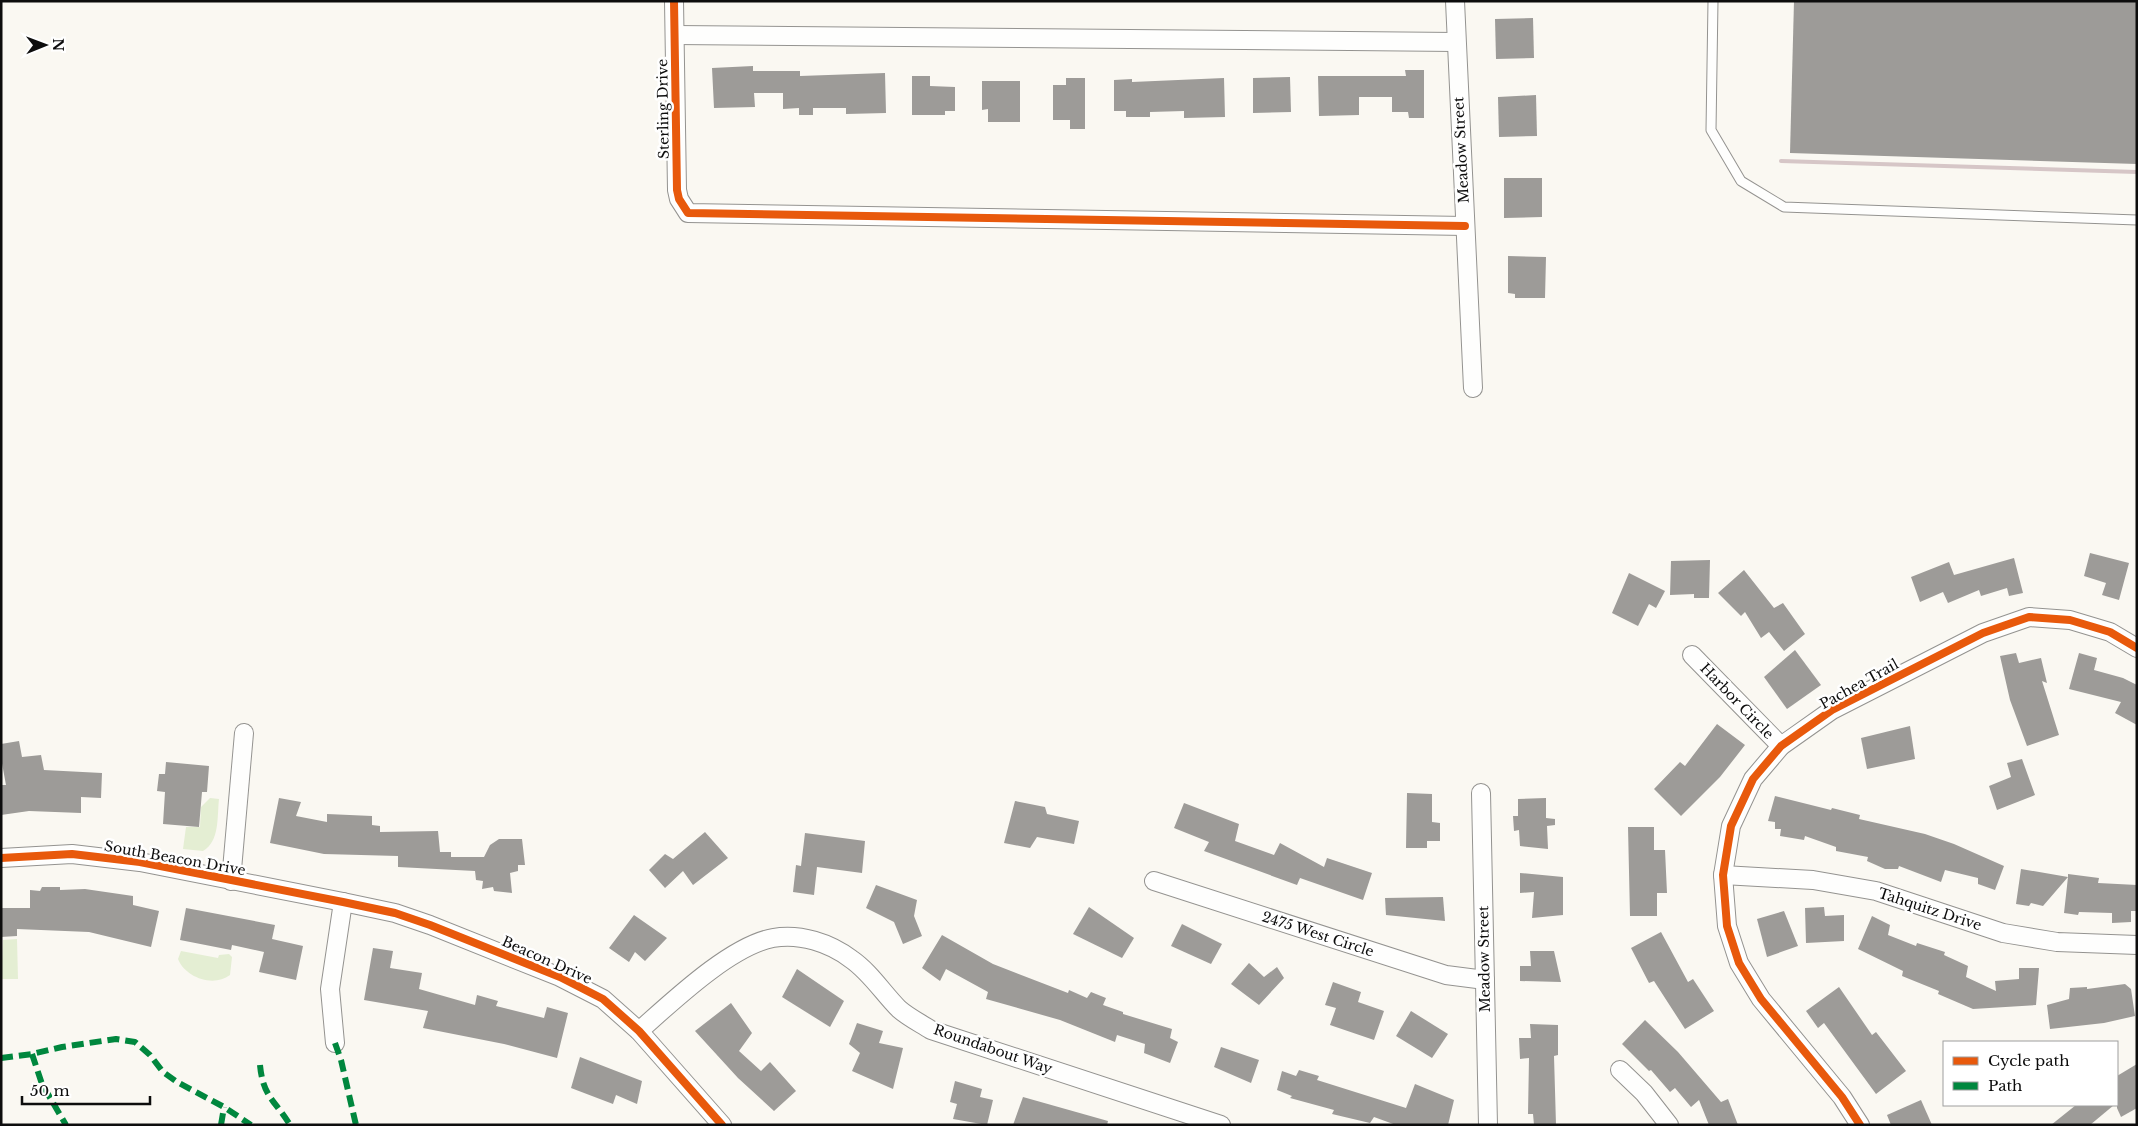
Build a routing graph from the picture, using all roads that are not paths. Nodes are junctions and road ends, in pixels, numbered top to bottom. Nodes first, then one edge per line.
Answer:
1 (674, 1) edge
2 (1455, 1) edge
3 (1713, 1) edge
4 (675, 35) junction
5 (1456, 42) junction
6 (2137, 220) edge
7 (1465, 226) junction
8 (1473, 388) dead end
9 (2137, 648) edge
10 (1692, 655) dead end
11 (244, 733) dead end
12 (1782, 746) junction
13 (1481, 793) dead end
14 (1, 858) edge
15 (1723, 874) junction
16 (231, 881) junction
17 (1154, 881) dead end
18 (343, 902) junction
19 (2137, 945) edge
20 (1485, 980) junction
21 (639, 1031) junction
22 (335, 1043) dead end
23 (1620, 1070) dead end
24 (722, 1125) edge
25 (1221, 1125) edge
26 (1488, 1125) edge
27 (1669, 1125) edge
28 (1860, 1125) edge

1 - 4 street, Sterling Drive
2 - 5 street, Meadow Street
3 - 6 lane
4 - 5 street
4 - 7 street, Sterling Drive
5 - 7 street, Meadow Street
7 - 8 street, Meadow Street
9 - 12 street, Pachea Trail
10 - 12 street, Harbor Circle
11 - 16 street
12 - 15 street, Pachea Trail
13 - 20 street, Meadow Street
14 - 16 street, South Beacon Drive
15 - 19 street, Tahquitz Drive
15 - 28 street, Pachea Trail
16 - 18 street, South Beacon Drive
17 - 20 street, 2475 West Circle
18 - 21 street, Beacon Drive
18 - 22 street
20 - 26 street, Meadow Street
21 - 24 street, Beacon Drive
21 - 25 street, Roundabout Way
23 - 27 street

